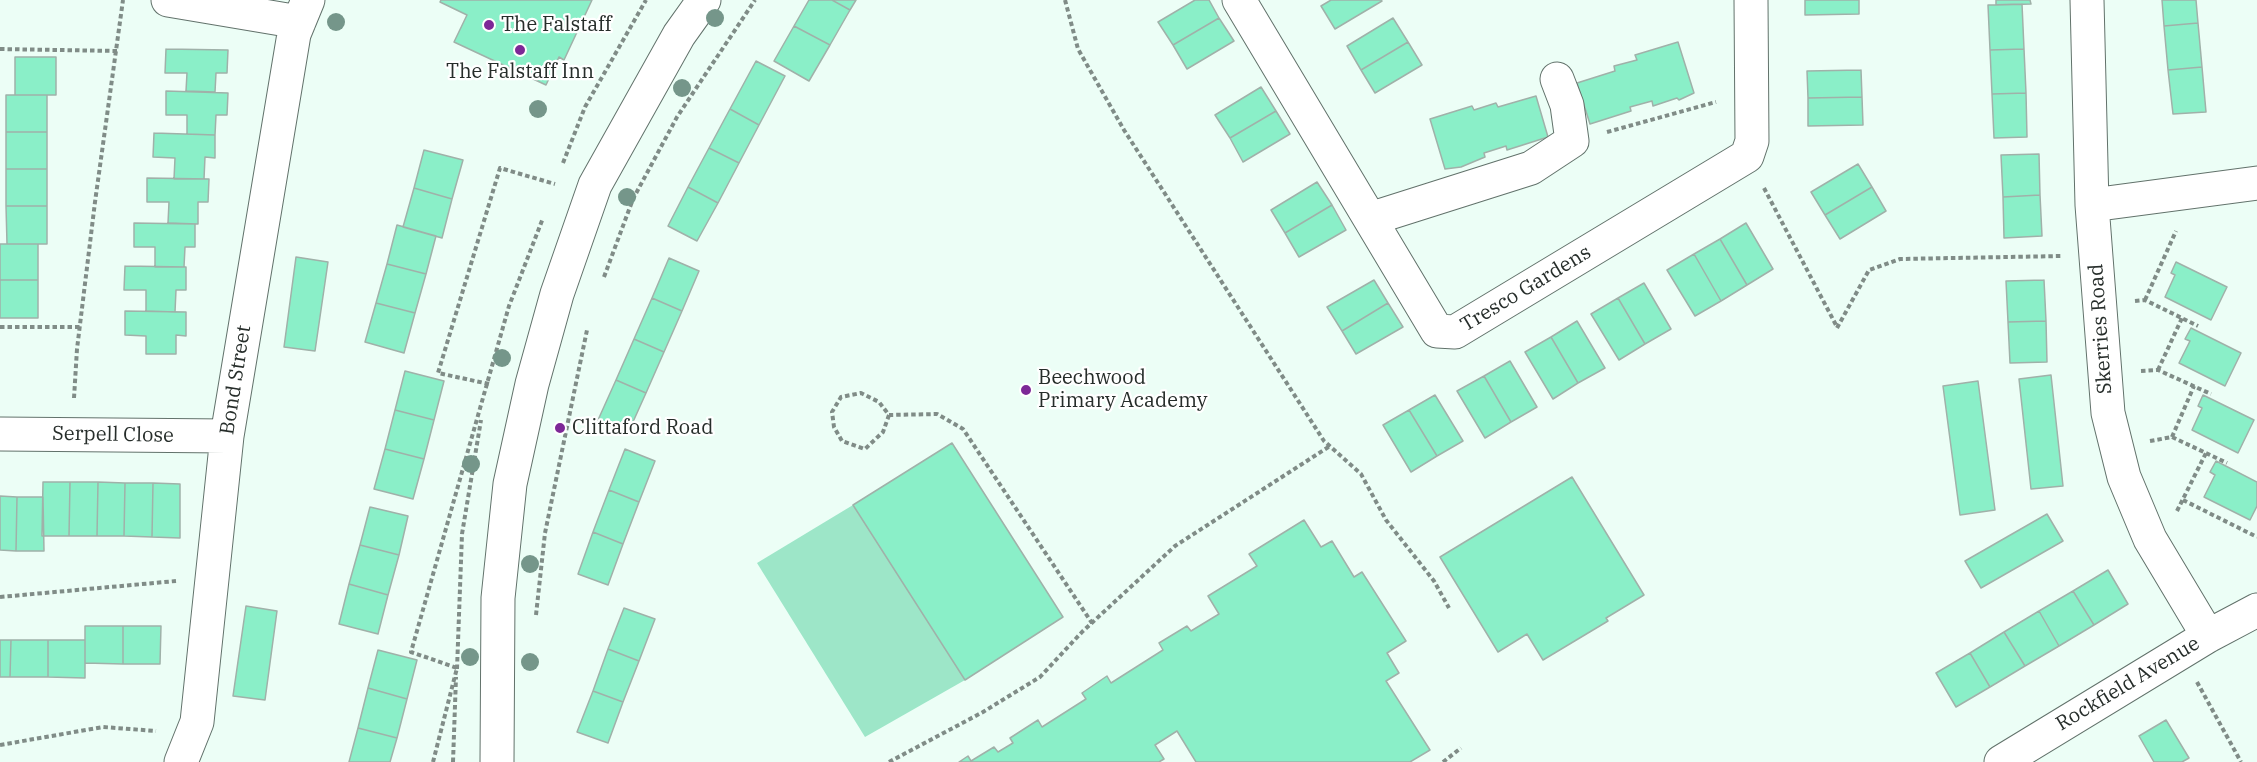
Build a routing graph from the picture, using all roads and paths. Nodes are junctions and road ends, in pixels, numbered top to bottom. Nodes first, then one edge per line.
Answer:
1 (123, 0) edge
2 (168, 0) edge
3 (704, 0) edge
4 (755, 0) edge
5 (1065, 0) edge
6 (1239, 0) edge
7 (1751, 0) edge
8 (2087, 0) edge
9 (304, 11) edge
10 (0, 49) edge
11 (117, 51) junction
12 (1557, 79) dead end
13 (1752, 93) junction
14 (1572, 141) junction
15 (1747, 156) junction
16 (2257, 183) edge
17 (555, 184) dead end
18 (2194, 192) junction
19 (2092, 205) junction
20 (1370, 219) junction
21 (2096, 254) junction
22 (602, 281) dead end
23 (2145, 300) junction
24 (2099, 302) junction
25 (2182, 318) junction
26 (589, 323) dead end
27 (2198, 326) dead end
28 (0, 327) edge
29 (80, 327) junction
30 (2158, 370) junction
31 (2104, 374) junction
32 (2194, 386) junction
33 (2211, 394) dead end
34 (889, 416) junction
35 (0, 434) edge
36 (72, 434) junction
37 (227, 436) junction
38 (2172, 436) junction
39 (1330, 446) junction
40 (2116, 447) junction
41 (2206, 453) junction
42 (2227, 463) dead end
43 (2183, 500) junction
44 (2257, 537) edge
45 (2157, 551) junction
46 (210, 579) junction
47 (0, 597) edge
48 (1449, 608) dead end
49 (2257, 610) edge
50 (1092, 623) junction
51 (535, 624) dead end
52 (2208, 636) junction
53 (457, 648) dead end
54 (2179, 654) junction
55 (457, 668) junction
56 (0, 745) edge
57 (187, 748) edge
58 (1461, 748) dead end
59 (434, 762) edge
60 (453, 762) edge
61 (497, 762) edge
62 (889, 762) edge
63 (1443, 762) edge
64 (2001, 762) edge
65 (2241, 762) edge

1 - 11 path
2 - 9 street
3 - 61 street
4 - 22 path
5 - 39 path
6 - 20 street, Tresco Gardens
7 - 13 street
8 - 19 street, Skerries Road
9 - 37 street, Bond Street
10 - 11 path
11 - 29 path
12 - 14 street
13 - 14 path
13 - 15 street
14 - 20 street
15 - 20 street, Tresco Gardens
15 - 21 path
16 - 18 street
17 - 55 path
18 - 19 street
18 - 23 path
19 - 21 street, Skerries Road
21 - 24 street, Skerries Road
23 - 24 path
23 - 25 path
24 - 31 street, Skerries Road
25 - 27 path
25 - 30 path
26 - 51 path
28 - 29 path
29 - 36 path
30 - 31 path
30 - 32 path
31 - 40 street, Skerries Road
32 - 33 path
32 - 38 path
34 - 34 path
34 - 50 path
35 - 36 street, Serpell Close
36 - 37 street, Serpell Close
37 - 46 street, Bond Street
38 - 40 path
38 - 41 path
39 - 48 path
39 - 50 path
40 - 45 street, Skerries Road
41 - 42 path
41 - 43 path
43 - 44 path
43 - 45 path
45 - 52 street, Skerries Road
46 - 47 path
46 - 57 street, Bond Street
49 - 52 street, Rockfield Avenue
50 - 62 path
52 - 54 street, Rockfield Avenue
53 - 55 path
54 - 64 street, Rockfield Avenue
54 - 65 path
55 - 59 path
55 - 60 path
56 - 57 path
58 - 63 path

